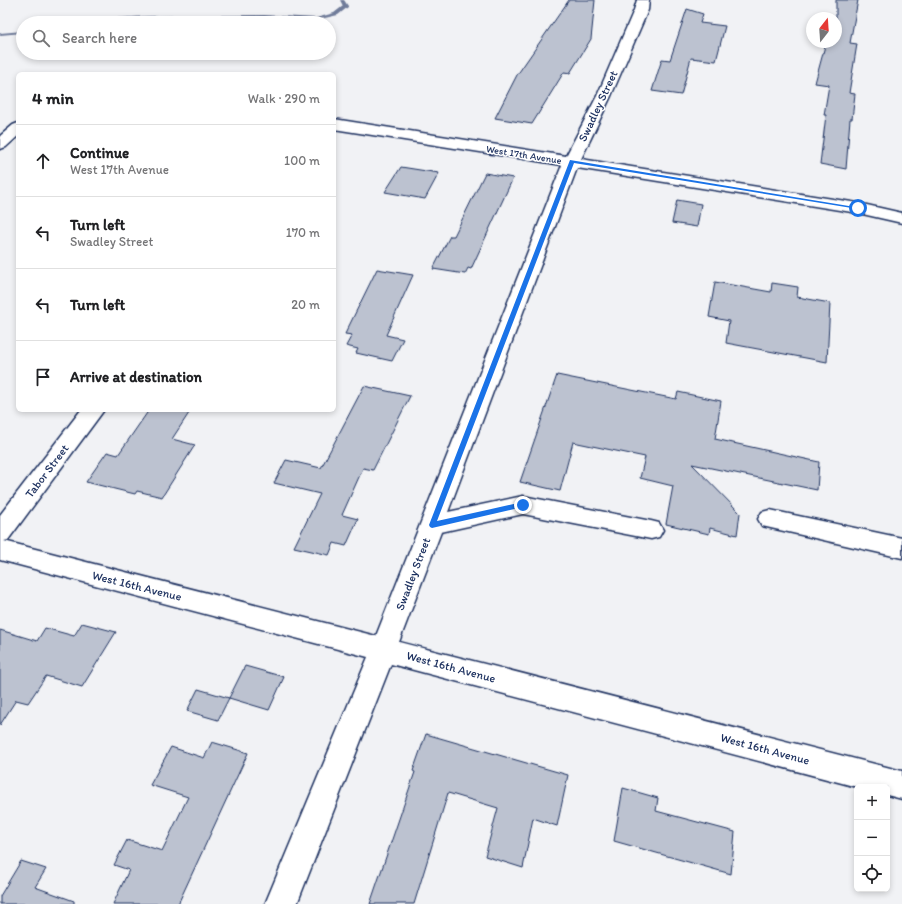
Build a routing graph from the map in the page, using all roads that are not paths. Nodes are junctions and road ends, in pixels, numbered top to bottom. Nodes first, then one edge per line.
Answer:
1 (643, 0) edge
2 (336, 124) edge
3 (16, 130) edge
4 (0, 144) edge
5 (572, 161) junction
6 (902, 218) edge
7 (91, 412) edge
8 (770, 519) dead end
9 (432, 525) junction
10 (650, 530) dead end
11 (0, 533) edge
12 (902, 548) edge
13 (0, 550) edge
14 (384, 649) junction
15 (902, 785) edge
16 (281, 904) edge

1 - 5 street, Swadley Street
2 - 5 street, West 17th Avenue
3 - 4 street
5 - 6 street, West 17th Avenue
5 - 9 street, Swadley Street
7 - 11 street, Tabor Street
8 - 12 street
9 - 10 street
9 - 14 street, Swadley Street
13 - 14 street, West 16th Avenue
14 - 15 street, West 16th Avenue
14 - 16 street, Swadley Street

